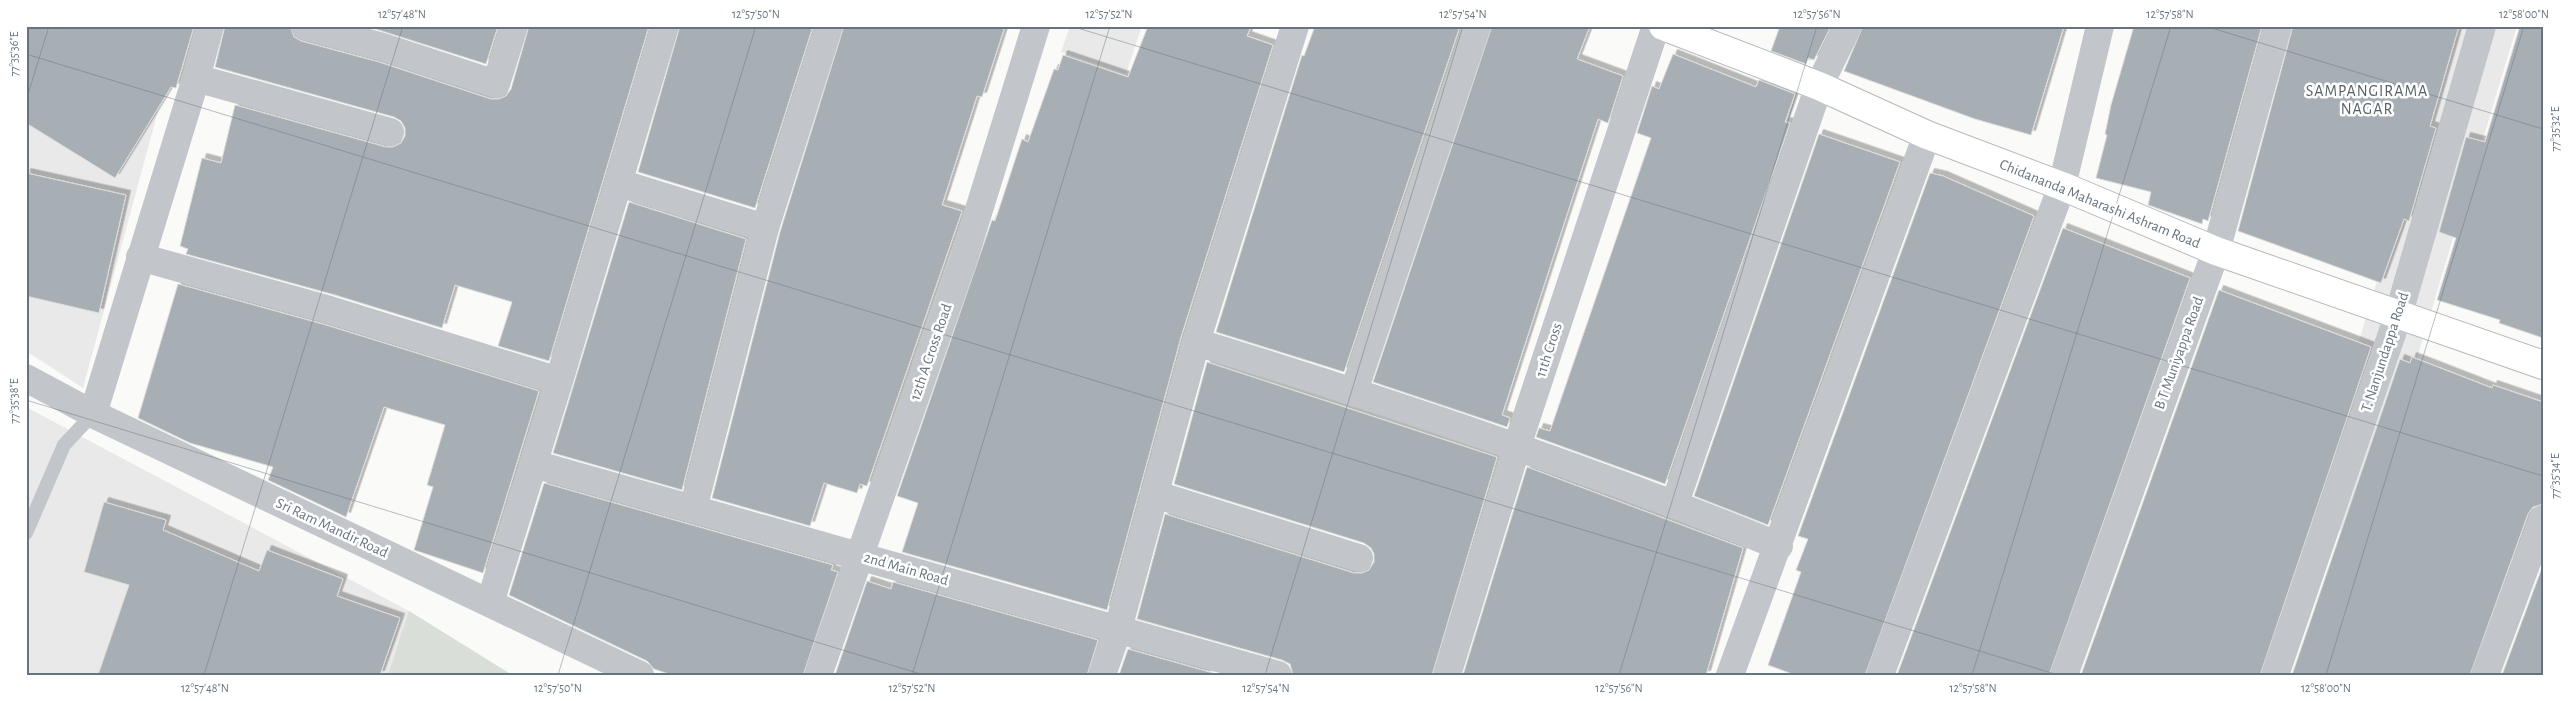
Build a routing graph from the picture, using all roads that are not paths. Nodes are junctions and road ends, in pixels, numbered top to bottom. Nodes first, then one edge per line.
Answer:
1 (210, 26) edge
2 (304, 26) edge
3 (514, 26) edge
4 (665, 26) edge
5 (829, 26) edge
6 (1036, 26) edge
7 (1295, 26) edge
8 (1477, 26) edge
9 (1656, 26) edge
10 (1663, 26) edge
11 (1848, 26) edge
12 (2100, 26) edge
13 (2278, 26) edge
14 (2482, 26) edge
15 (196, 78) junction
16 (1819, 86) junction
17 (390, 132) dead end
18 (1926, 135) junction
19 (619, 183) junction
20 (2062, 186) junction
21 (766, 228) junction
22 (2216, 251) junction
23 (140, 257) junction
24 (2398, 316) junction
25 (1196, 342) junction
26 (2543, 365) edge
27 (26, 378) edge
28 (559, 381) junction
29 (1354, 391) junction
30 (93, 414) junction
31 (1517, 446) junction
32 (534, 464) junction
33 (1154, 494) junction
34 (1675, 503) junction
35 (693, 509) junction
36 (2543, 519) edge
37 (26, 533) edge
38 (1779, 546) junction
39 (860, 556) junction
40 (1359, 558) dead end
41 (490, 603) junction
42 (1118, 629) junction
43 (640, 675) edge
44 (818, 675) edge
45 (1102, 675) edge
46 (1278, 675) edge
47 (1447, 675) edge
48 (1730, 675) edge
49 (1880, 675) edge
50 (2064, 675) edge
51 (2275, 675) edge
52 (2485, 675) edge

1 - 15 street
2 - 3 street
4 - 19 street
5 - 21 street
6 - 39 street, 12th A Cross Road
7 - 25 street
8 - 29 street
9 - 31 street, 11th Cross
10 - 16 street, Chidananda Maharashi Ashram Road
11 - 16 street
12 - 20 street
13 - 22 street, B T Muniyappa Road
14 - 24 street, T. Nanjundappa Road
15 - 17 street
15 - 23 street
16 - 18 street, Chidananda Maharashi Ashram Road
16 - 34 street
18 - 20 street, Chidananda Maharashi Ashram Road
18 - 38 street
19 - 21 street
19 - 28 street
20 - 22 street, Chidananda Maharashi Ashram Road
20 - 49 street
21 - 35 street
22 - 24 street, Chidananda Maharashi Ashram Road
22 - 50 street, B T Muniyappa Road
23 - 28 street
23 - 30 street
24 - 26 street, Chidananda Maharashi Ashram Road
24 - 51 street, T. Nanjundappa Road
25 - 29 street
25 - 33 street
27 - 30 street, Sri Ram Mandir Road
28 - 32 street
29 - 31 street
30 - 37 lane
30 - 41 street, Sri Ram Mandir Road
31 - 34 street
31 - 47 street, 11th Cross
32 - 35 street, 2nd Main Road
32 - 41 street
33 - 40 street
33 - 42 street
34 - 38 street
35 - 39 street, 2nd Main Road
36 - 52 street
38 - 48 street
39 - 42 street, 2nd Main Road
39 - 44 street, 12th A Cross Road
41 - 43 street, Sri Ram Mandir Road
42 - 45 street
42 - 46 street, 2nd Main Road

